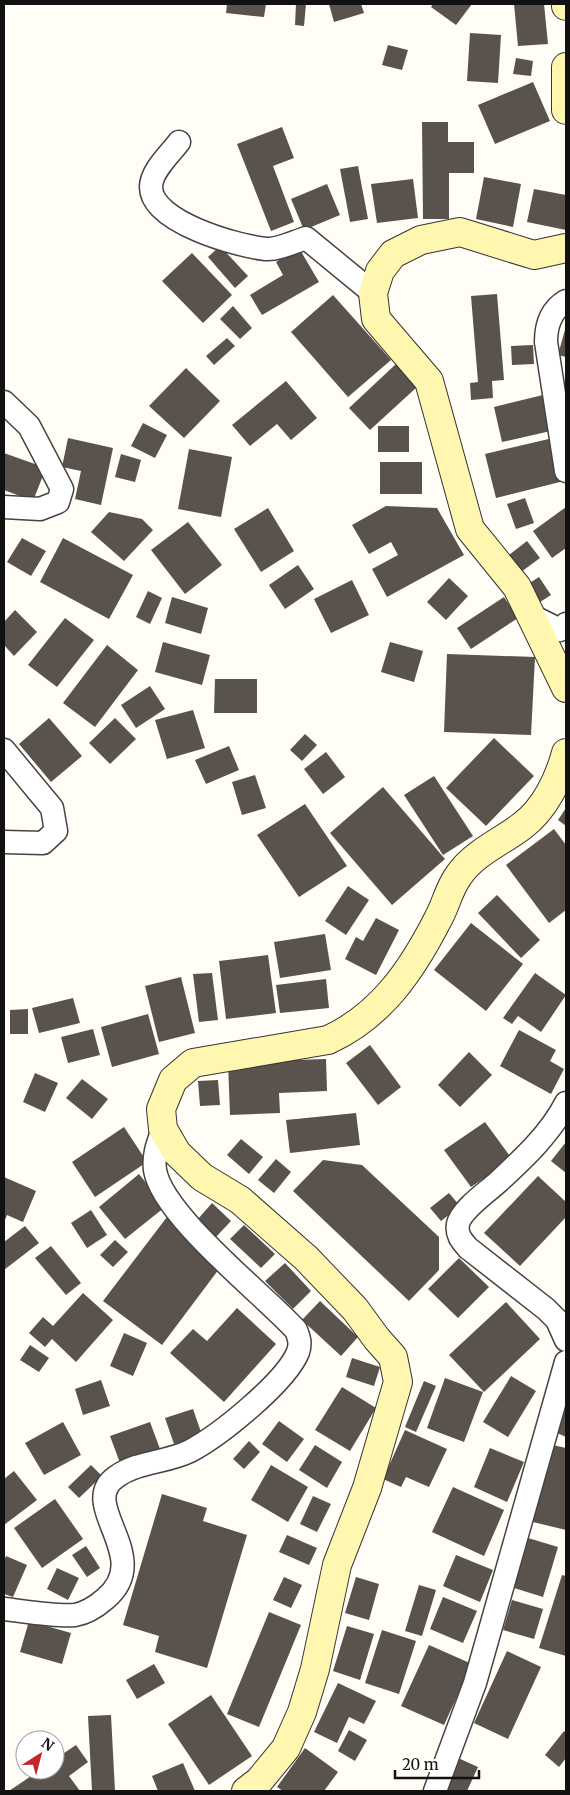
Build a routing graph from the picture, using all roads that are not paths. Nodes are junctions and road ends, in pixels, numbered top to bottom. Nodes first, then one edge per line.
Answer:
1 (566, 66) edge
2 (566, 110) edge
3 (179, 142) dead end
4 (566, 248) edge
5 (373, 293) junction
6 (566, 300) edge
7 (4, 402) edge
8 (566, 471) edge
9 (4, 507) edge
10 (532, 616) junction
11 (566, 624) edge
12 (566, 688) edge
13 (4, 750) edge
14 (564, 769) edge
15 (4, 842) edge
16 (566, 1103) edge
17 (163, 1129) junction
18 (566, 1340) edge
19 (566, 1362) edge
20 (4, 1609) edge
21 (246, 1791) edge
22 (435, 1791) edge

1 - 2 street
3 - 5 street
4 - 5 street
5 - 10 street
6 - 8 street
7 - 9 street
10 - 11 street
10 - 12 street
13 - 15 street
14 - 17 street
16 - 18 street
17 - 20 street
17 - 21 street
19 - 22 street

